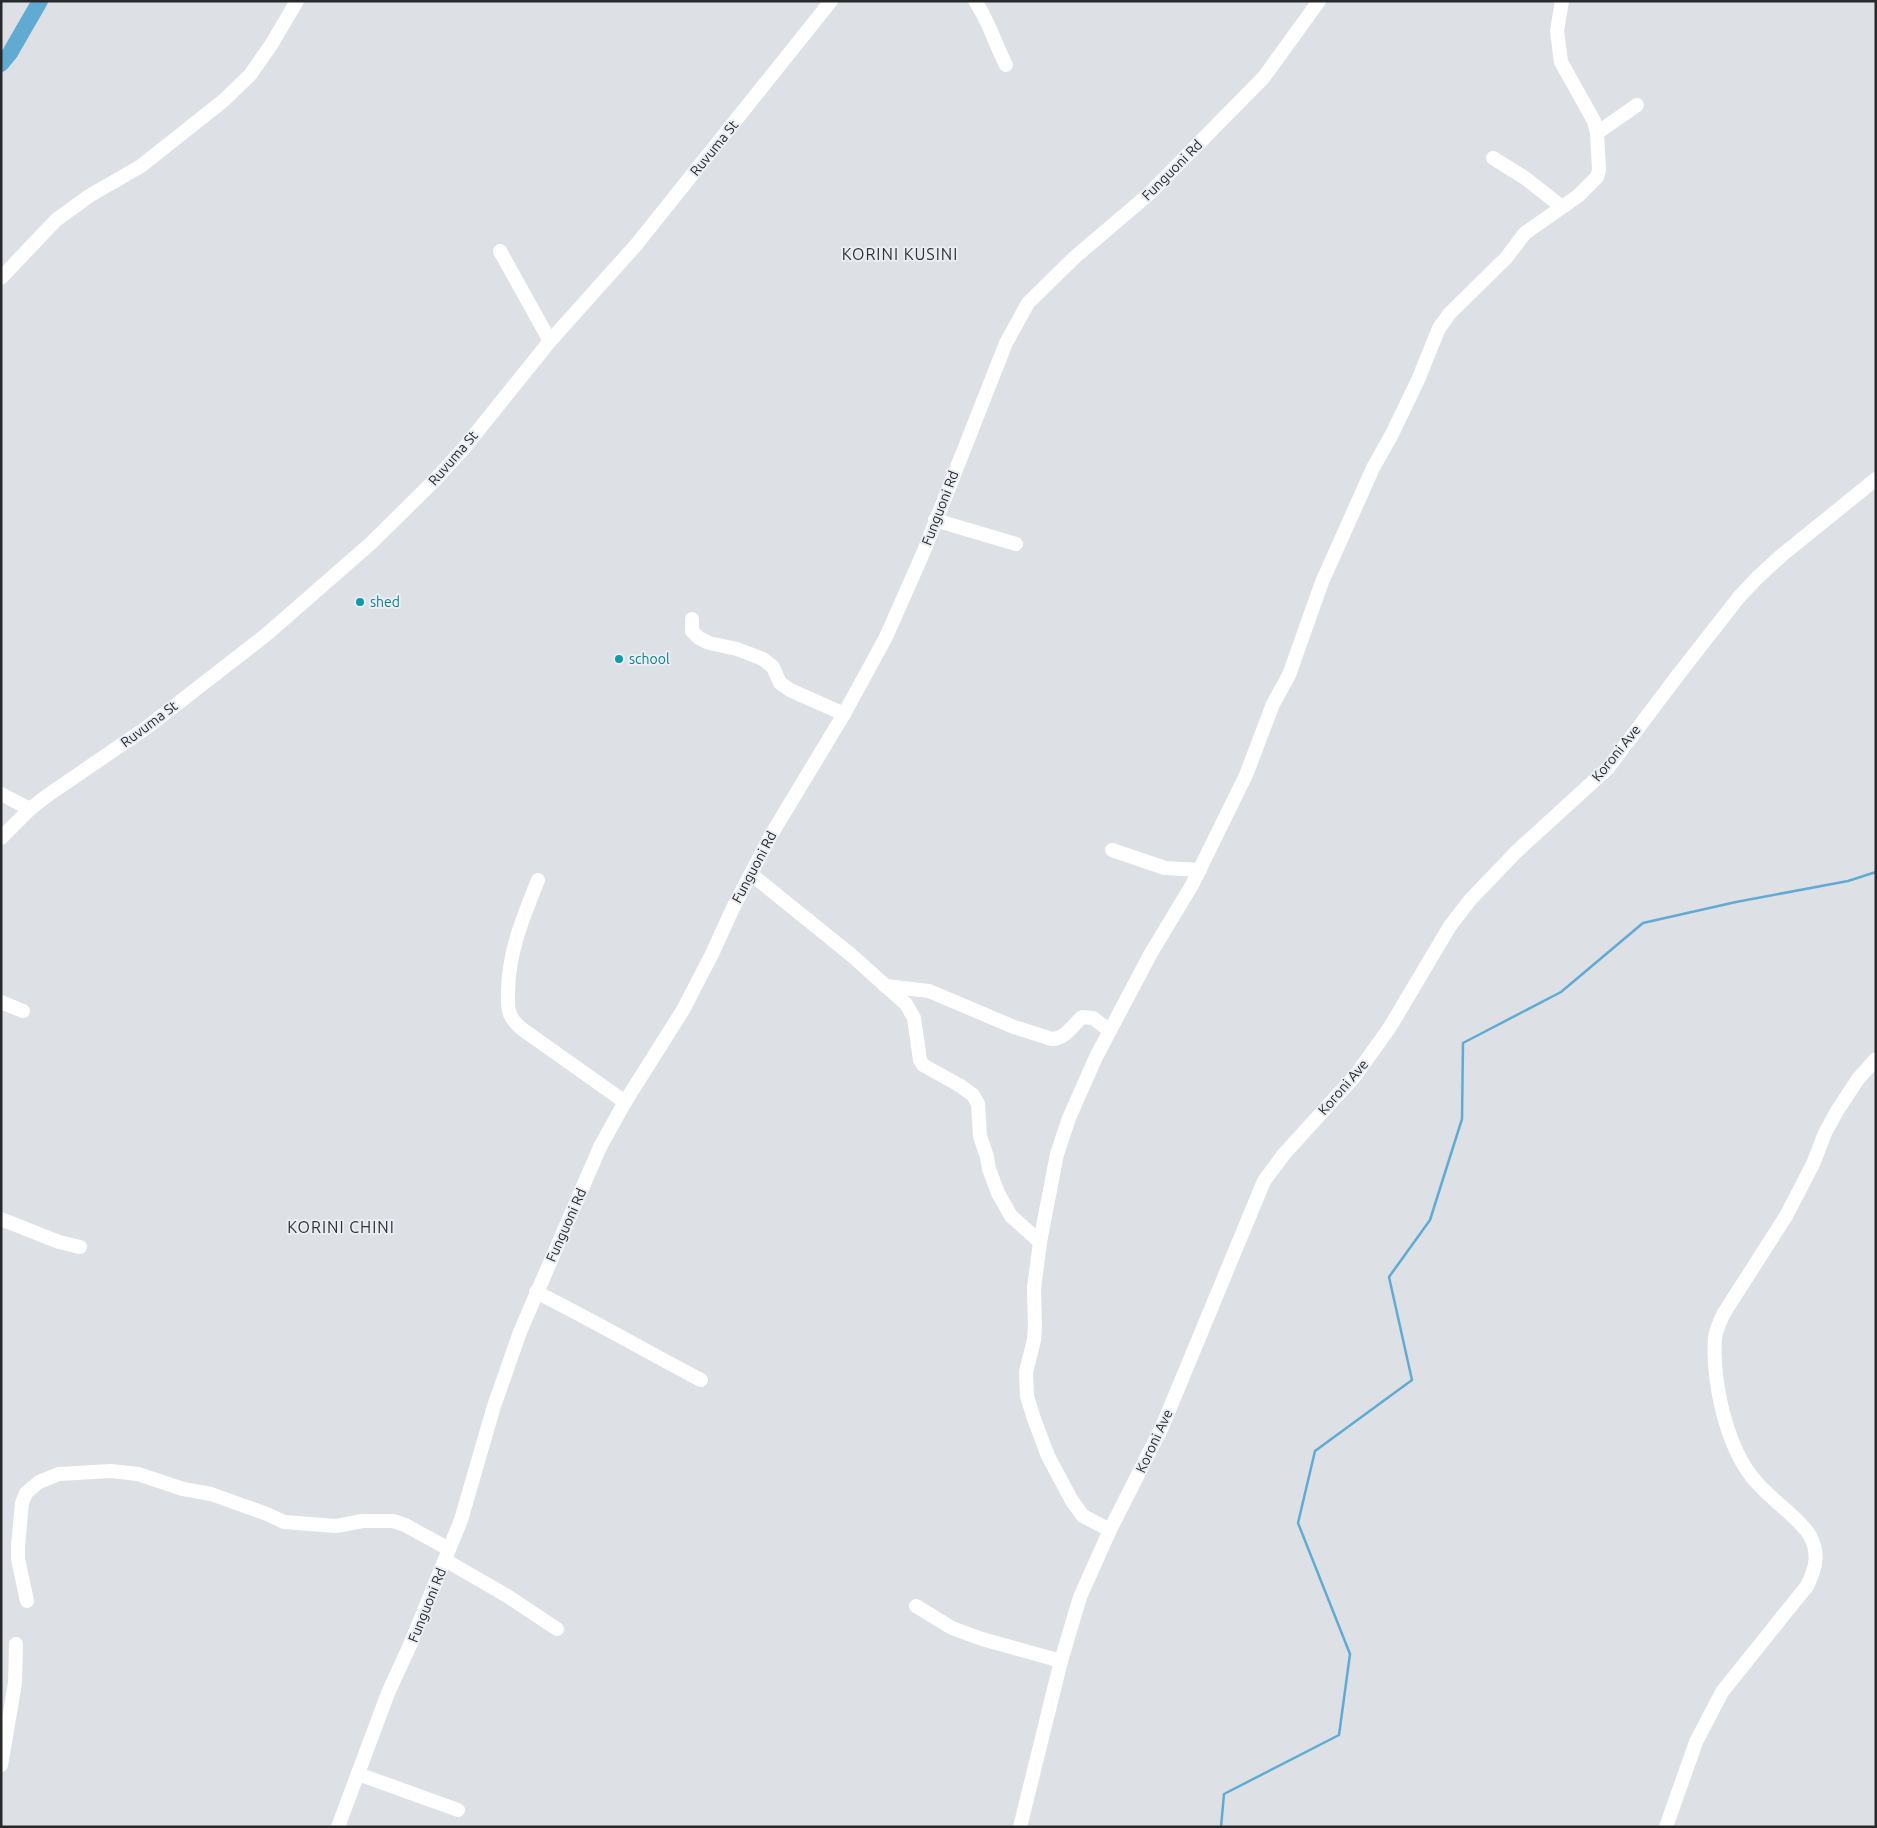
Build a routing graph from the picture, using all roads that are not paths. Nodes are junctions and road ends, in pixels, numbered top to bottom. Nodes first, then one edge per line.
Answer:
1 (297, 1) edge
2 (831, 1) edge
3 (975, 1) edge
4 (1319, 1) edge
5 (1562, 1) edge
6 (1006, 65) dead end
7 (1637, 105) dead end
8 (1597, 133) junction
9 (1493, 158) dead end
10 (1562, 206) junction
11 (500, 251) dead end
12 (1, 278) edge
13 (550, 341) junction
14 (1876, 479) edge
15 (936, 520) junction
16 (1016, 544) dead end
17 (692, 619) dead end
18 (844, 714) junction
19 (1, 794) edge
20 (30, 809) junction
21 (1, 838) edge
22 (1112, 850) dead end
23 (1200, 870) junction
24 (751, 874) junction
25 (538, 880) dead end
26 (885, 986) junction
27 (1, 1002) edge
28 (24, 1011) dead end
29 (1110, 1031) junction
30 (1876, 1059) edge
31 (625, 1102) junction
32 (1, 1219) edge
33 (1040, 1242) junction
34 (80, 1247) dead end
35 (536, 1292) junction
36 (701, 1380) dead end
37 (1110, 1530) junction
38 (447, 1555) junction
39 (27, 1601) dead end
40 (916, 1606) dead end
41 (557, 1629) dead end
42 (16, 1644) dead end
43 (1061, 1661) junction
44 (1, 1765) edge
45 (358, 1774) junction
46 (458, 1810) dead end
47 (338, 1827) edge
48 (1020, 1827) edge
49 (1666, 1827) edge

1 - 12 street
2 - 13 street, Ruvuma St
3 - 6 street
4 - 15 street, Funguoni Rd
5 - 8 street
7 - 8 street
8 - 10 street
9 - 10 street
10 - 23 street
11 - 13 street
13 - 20 street, Ruvuma St
14 - 37 street, Koroni Ave
15 - 16 street
15 - 18 street, Funguoni Rd
17 - 18 street
18 - 24 street, Funguoni Rd
19 - 20 street
20 - 21 street, Ruvuma St
22 - 23 street
23 - 29 street
24 - 26 street
24 - 31 street, Funguoni Rd
25 - 31 street
26 - 29 street
26 - 33 street
27 - 28 street
29 - 33 street
30 - 49 street
31 - 35 street, Funguoni Rd
32 - 34 street
33 - 37 street
35 - 36 street
35 - 38 street, Funguoni Rd
37 - 43 street, Koroni Ave
38 - 39 street
38 - 41 street
38 - 45 street, Funguoni Rd
40 - 43 street
42 - 44 street
43 - 48 street, Koroni Ave
45 - 46 street
45 - 47 street, Funguoni Rd

